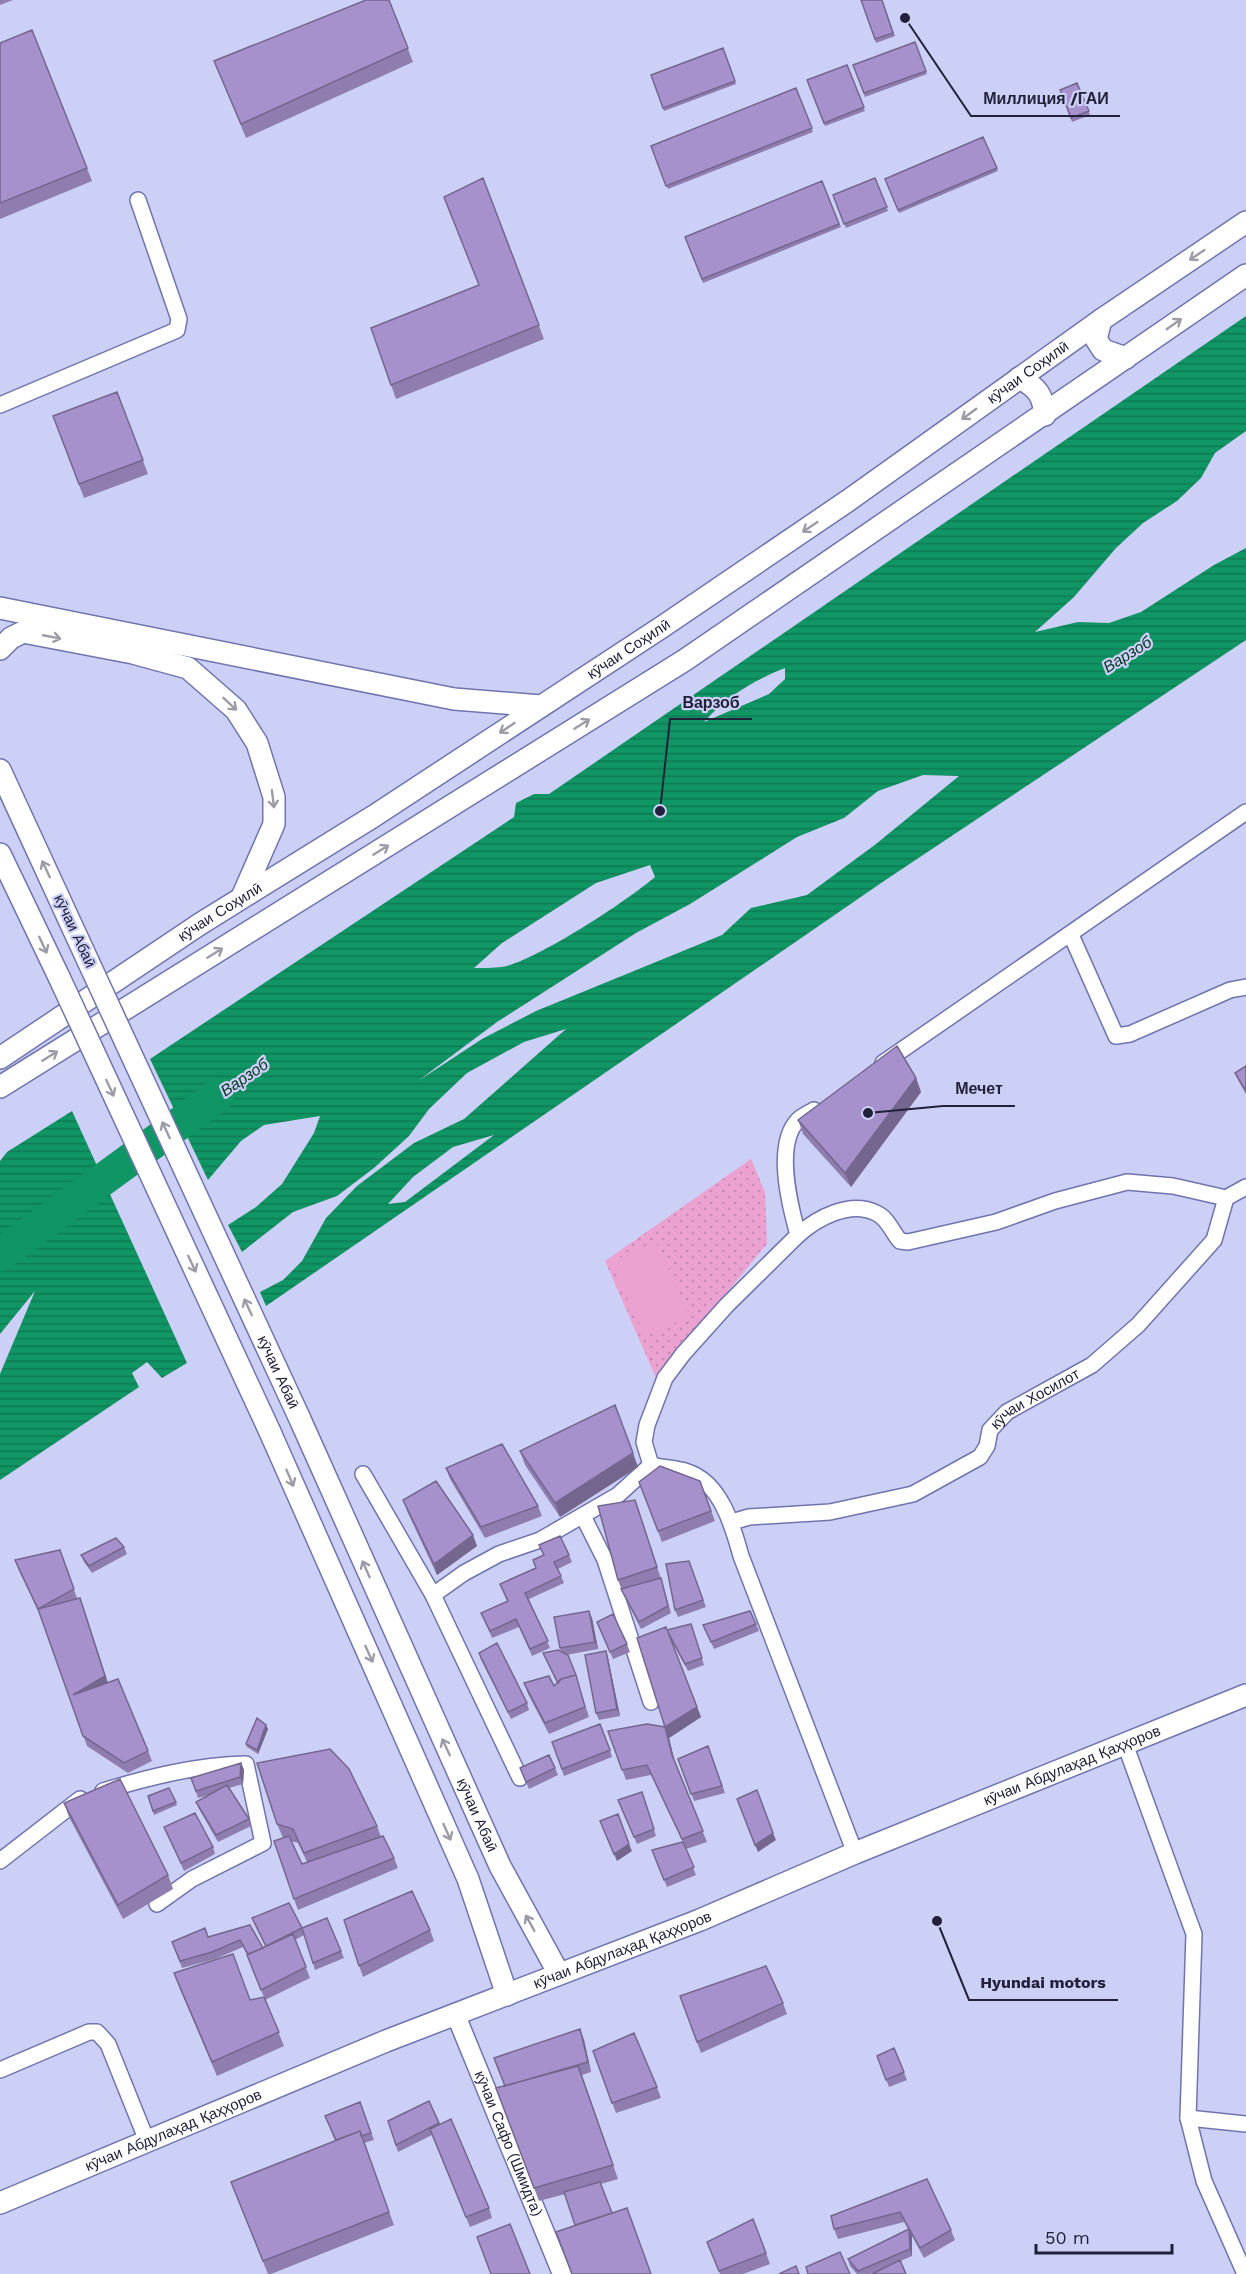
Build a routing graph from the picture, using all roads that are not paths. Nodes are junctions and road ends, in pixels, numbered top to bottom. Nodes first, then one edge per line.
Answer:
1 (138, 200) dead end
2 (1246, 222) edge
3 (1246, 275) edge
4 (1101, 320) junction
5 (1126, 358) junction
6 (1019, 378) junction
7 (0, 405) edge
8 (1045, 415) junction
9 (0, 608) edge
10 (0, 649) edge
11 (540, 706) junction
12 (0, 770) edge
13 (1246, 812) edge
14 (0, 854) edge
15 (242, 897) junction
16 (1071, 935) junction
17 (1246, 987) edge
18 (0, 1058) edge
19 (866, 1074) edge
20 (0, 1087) edge
21 (827, 1101) edge
22 (1246, 1186) edge
23 (1226, 1198) junction
24 (798, 1235) junction
25 (651, 1465) junction
26 (363, 1474) dead end
27 (583, 1516) junction
28 (732, 1522) junction
29 (433, 1595) junction
30 (1246, 1695) edge
31 (651, 1702) edge
32 (1125, 1744) junction
33 (520, 1778) edge
34 (855, 1852) junction
35 (0, 1861) edge
36 (157, 1904) dead end
37 (560, 1974) junction
38 (507, 1995) junction
39 (455, 2013) junction
40 (0, 2070) edge
41 (1188, 2118) junction
42 (1246, 2124) edge
43 (147, 2141) junction
44 (0, 2203) edge
45 (562, 2274) edge
46 (1245, 2274) edge

1 - 7 street
2 -> 4 main road, кӯчаи Соҳилӣ
5 -> 3 main road
4 - 5 main road
4 - 6 main road, кӯчаи Соҳилӣ
5 - 8 main road
6 - 8 main road
6 -> 11 main road, кӯчаи Соҳилӣ
20 -> 8 main road
9 - 11 main road
10 -> 15 main road
11 -> 15 main road, кӯчаи Соҳилӣ
37 -> 12 main road, кӯчаи Абаӣ, bridge
13 - 16 street
14 -> 38 main road, bridge
15 - 18 main road, кӯчаи Соҳилӣ
16 - 17 street
16 - 19 street
21 - 24 street
22 - 23 street
23 - 24 street
23 - 28 street, кӯчаи Хосилот
24 - 25 street
25 - 27 street
25 - 28 street
26 - 29 street
27 - 29 street
27 - 31 street
28 - 34 street
29 - 33 street
30 - 32 main road, кӯчаи Абдулаҳад Қаҳҳоров
32 - 34 main road, кӯчаи Абдулаҳад Қаҳҳоров
32 - 41 street
34 - 37 main road, кӯчаи Абдулаҳад Қаҳҳоров
35 - 36 street
37 - 38 main road, кӯчаи Абдулаҳад Қаҳҳоров
38 - 39 main road, кӯчаи Абдулаҳад Қаҳҳоров
39 - 43 main road, кӯчаи Абдулаҳад Қаҳҳоров
39 - 45 street, кӯчаи Сафо (Шмидта)
40 - 43 street
41 - 42 street
41 - 46 street
43 - 44 main road, кӯчаи Абдулаҳад Қаҳҳоров

